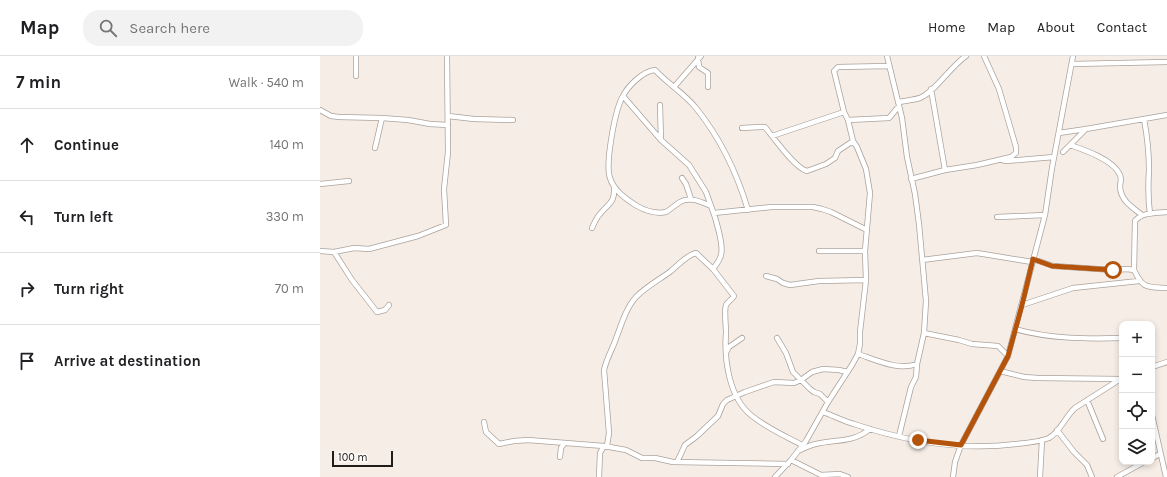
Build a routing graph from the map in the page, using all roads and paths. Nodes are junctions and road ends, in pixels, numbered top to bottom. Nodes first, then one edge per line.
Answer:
1 (356, 56) edge
2 (447, 56) edge
3 (887, 56) edge
4 (966, 56) edge
5 (984, 56) edge
6 (1074, 56) edge
7 (700, 57) edge
8 (1167, 62) edge
9 (1072, 64) junction
10 (889, 66) junction
11 (356, 76) dead end
12 (674, 87) junction
13 (708, 87) dead end
14 (931, 89) junction
15 (623, 96) junction
16 (899, 104) junction
17 (660, 105) dead end
18 (320, 110) edge
19 (844, 112) junction
20 (1167, 114) edge
21 (448, 116) junction
22 (382, 118) junction
23 (1144, 119) junction
24 (513, 120) dead end
25 (848, 120) junction
26 (448, 125) junction
27 (742, 128) dead end
28 (1086, 129) junction
29 (1059, 132) junction
30 (772, 136) junction
31 (661, 140) junction
32 (853, 141) junction
33 (1070, 145) junction
34 (375, 148) dead end
35 (1063, 152) dead end
36 (1054, 157) junction
37 (999, 159) junction
38 (946, 170) junction
39 (682, 178) dead end
40 (911, 179) junction
41 (349, 181) dead end
42 (320, 184) edge
43 (614, 187) junction
44 (690, 199) junction
45 (711, 206) junction
46 (748, 210) junction
47 (1167, 212) edge
48 (714, 213) junction
49 (1150, 214) junction
50 (1045, 215) junction
51 (1142, 215) junction
52 (997, 217) dead end
53 (592, 228) dead end
54 (867, 230) junction
55 (320, 251) edge
56 (865, 251) junction
57 (334, 252) junction
58 (819, 252) dead end
59 (922, 260) junction
60 (1033, 260) junction
61 (713, 269) junction
62 (1134, 270) junction
63 (766, 276) dead end
64 (866, 280) junction
65 (1139, 281) junction
66 (1167, 288) edge
67 (389, 305) dead end
68 (1022, 305) junction
69 (1015, 329) junction
70 (924, 334) junction
71 (742, 338) dead end
72 (777, 338) dead end
73 (1119, 338) edge
74 (727, 351) junction
75 (858, 354) junction
76 (1008, 356) junction
77 (1167, 362) edge
78 (917, 364) junction
79 (1155, 366) edge
80 (1000, 371) junction
81 (846, 372) junction
82 (1119, 379) edge
83 (801, 380) junction
84 (1119, 380) edge
85 (737, 395) junction
86 (1087, 400) junction
87 (828, 402) junction
88 (823, 412) junction
89 (484, 422) dead end
90 (870, 429) junction
91 (1155, 429) edge
92 (1058, 430) junction
93 (899, 436) junction
94 (1103, 439) dead end
95 (1042, 440) junction
96 (564, 444) junction
97 (961, 445) junction
98 (606, 446) junction
99 (802, 446) junction
100 (798, 451) junction
101 (1160, 454) junction
102 (1155, 456) edge
103 (560, 457) dead end
104 (677, 462) junction
105 (789, 462) junction
106 (1139, 465) edge
107 (821, 476) edge
108 (840, 476) edge
109 (599, 477) edge
110 (775, 477) edge
111 (848, 477) edge
112 (953, 477) edge
113 (1040, 477) edge
114 (1092, 477) edge
115 (1117, 477) edge
116 (1166, 477) edge

1 - 11 street
2 - 21 street
3 - 10 street
4 - 14 street
5 - 37 street
6 - 9 street
7 - 12 street
7 - 13 street
8 - 9 street
9 - 29 street
10 - 16 street
10 - 19 street
12 - 15 street
12 - 46 street
14 - 16 street
14 - 38 street
15 - 31 street
15 - 43 street
16 - 25 street
16 - 40 street
17 - 31 street
18 - 22 street
19 - 25 street
19 - 30 street
20 - 23 street
21 - 24 street
21 - 26 street
22 - 26 street
22 - 34 street
23 - 28 street
23 - 49 street
25 - 32 street
26 - 57 street
27 - 30 street
28 - 29 street
28 - 33 street
29 - 36 street
30 - 32 street
31 - 45 street
32 - 54 street
33 - 35 street
33 - 51 street
36 - 37 street
36 - 50 street
37 - 38 street
38 - 40 street
39 - 44 street
40 - 59 street
41 - 42 street
43 - 44 street
43 - 53 street
44 - 45 street
45 - 48 street
46 - 48 street
46 - 54 street
47 - 49 street
48 - 61 street
49 - 51 street
50 - 52 street
50 - 60 street
51 - 62 street
54 - 56 street
55 - 57 street
56 - 58 street
56 - 64 street
57 - 67 street
59 - 60 street
59 - 70 street
60 - 62 street
60 - 68 street
61 - 74 street
61 - 98 street
62 - 65 street
63 - 64 street
64 - 75 street
65 - 66 street
65 - 68 street
68 - 69 street
69 - 73 street
69 - 76 street
70 - 76 street
70 - 78 street
71 - 74 street
72 - 83 street
74 - 85 street
75 - 78 street
75 - 81 street
76 - 80 street
77 - 79 street
78 - 93 street
80 - 82 street
80 - 97 street
81 - 83 street
81 - 87 street
83 - 85 street
83 - 87 street
84 - 86 street
85 - 99 street
85 - 104 street
86 - 92 street
86 - 94 street
87 - 88 street
88 - 90 street
88 - 99 street
89 - 96 street
90 - 93 street
90 - 100 street
91 - 101 street
92 - 95 street
92 - 114 street
93 - 97 street
95 - 97 street
95 - 113 street
96 - 98 street
96 - 103 street
97 - 112 street
98 - 104 street
98 - 109 street
99 - 100 street
100 - 105 street
101 - 102 street
101 - 116 street
104 - 105 street
105 - 107 street
105 - 110 street
106 - 115 street
107 - 108 street
108 - 111 street

